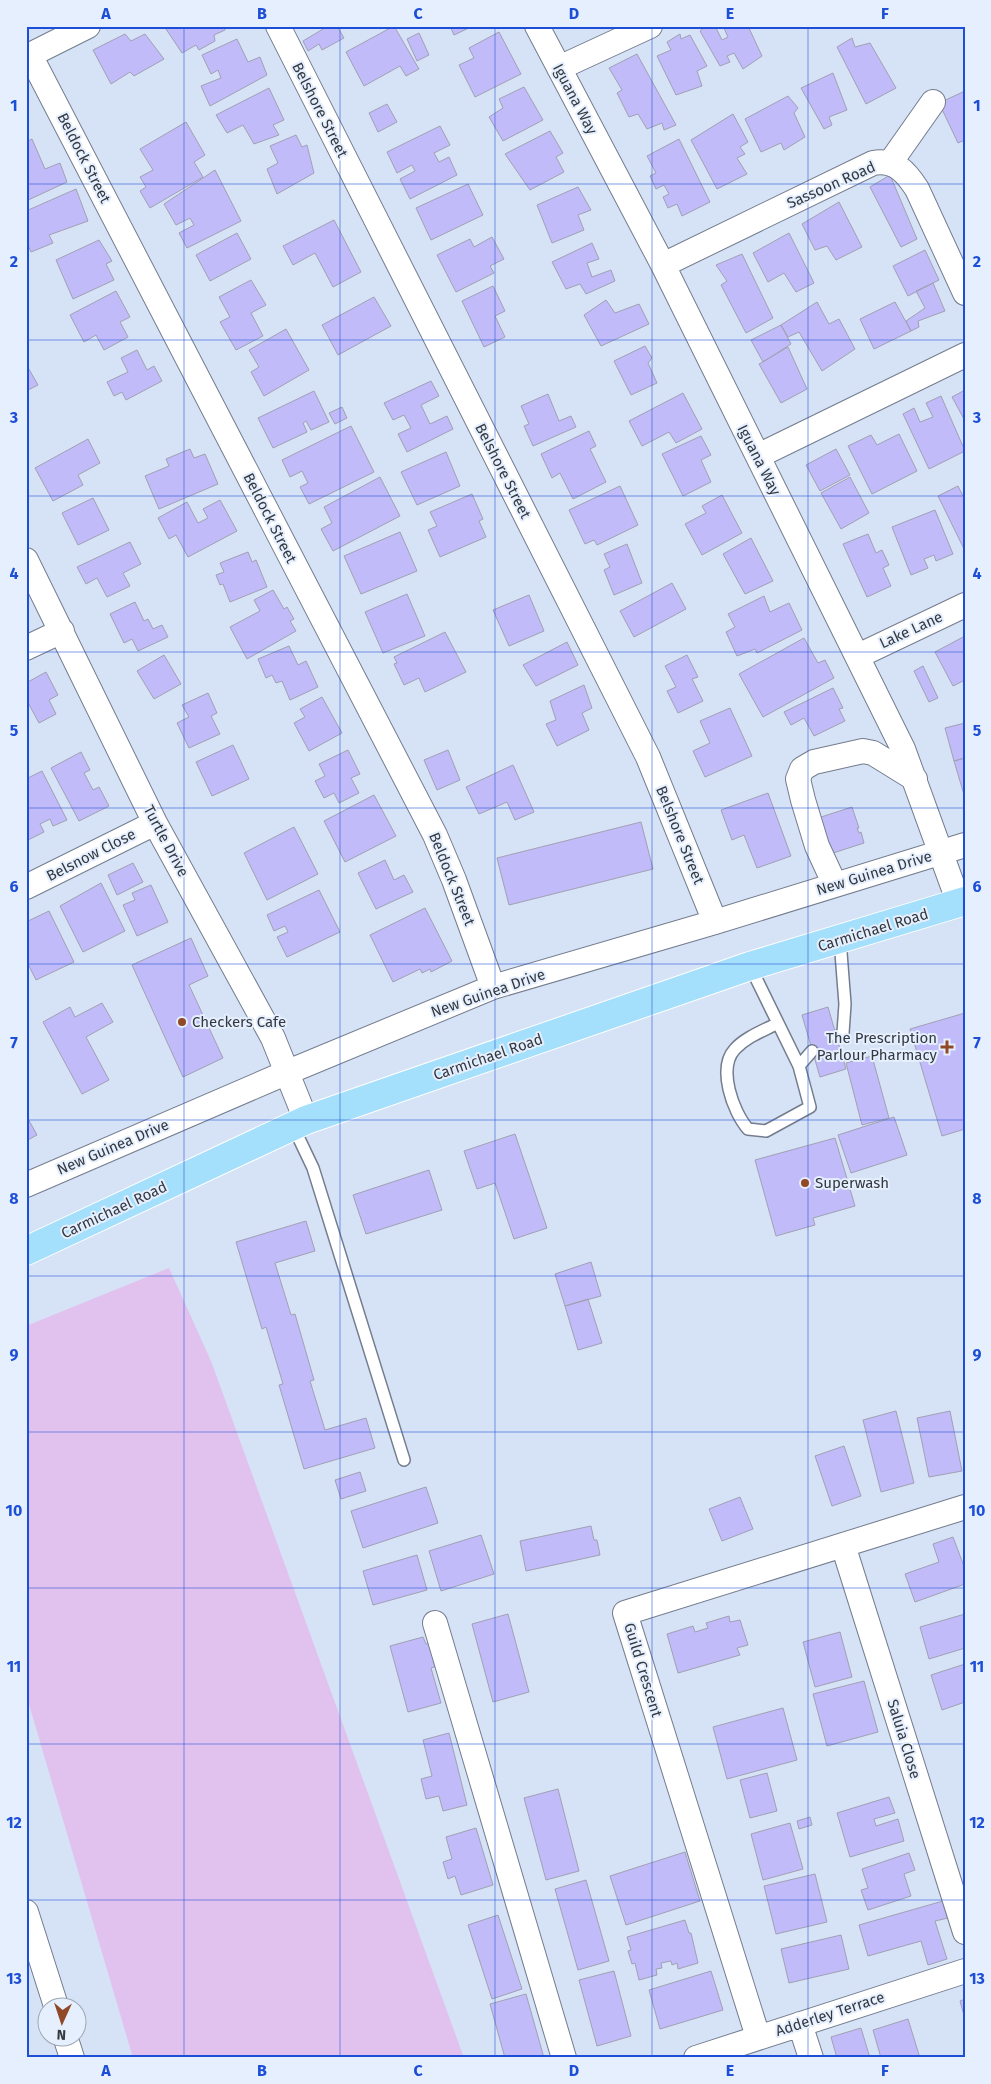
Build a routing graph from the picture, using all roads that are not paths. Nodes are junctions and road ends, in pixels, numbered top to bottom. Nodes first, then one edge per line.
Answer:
1 (88, 26) edge
2 (278, 26) edge
3 (537, 26) edge
4 (650, 26) edge
5 (28, 56) edge
6 (558, 68) junction
7 (933, 102) dead end
8 (890, 163) junction
9 (663, 265) junction
10 (965, 293) edge
11 (965, 355) edge
12 (758, 456) junction
13 (26, 560) edge
14 (965, 605) edge
15 (62, 631) junction
16 (26, 648) edge
17 (858, 656) junction
18 (915, 779) junction
19 (155, 823) junction
20 (965, 845) edge
21 (942, 852) junction
22 (835, 885) junction
23 (26, 887) edge
24 (962, 902) edge
25 (715, 922) junction
26 (840, 940) junction
27 (750, 966) junction
28 (493, 988) junction
29 (778, 1023) junction
30 (837, 1037) dead end
31 (812, 1051) dead end
32 (799, 1066) junction
33 (288, 1072) junction
34 (300, 1123) junction
35 (26, 1184) edge
36 (26, 1251) edge
37 (404, 1460) dead end
38 (965, 1507) edge
39 (843, 1545) junction
40 (434, 1623) dead end
41 (26, 1912) edge
42 (965, 1932) edge
43 (965, 1971) edge
44 (53, 1996) edge
45 (800, 2024) junction
46 (758, 2038) junction
47 (68, 2046) edge
48 (72, 2058) edge
49 (564, 2058) edge
50 (696, 2058) edge
51 (811, 2058) edge

1 - 5 street
2 - 25 street, Belshore Street
3 - 6 street, Iguana Way
4 - 6 street
5 - 28 street, Beldock Street
6 - 9 street, Iguana Way
7 - 8 street
8 - 9 street, Sassoon Road
8 - 10 street, Sassoon Road
9 - 12 street, Iguana Way
11 - 12 street
12 - 17 street, Iguana Way
13 - 15 street, Turtle Drive
14 - 17 street, Lake Lane
15 - 16 street
15 - 19 street, Turtle Drive
17 - 18 street, Iguana Way
18 - 21 street, Iguana Way
18 - 22 street
19 - 23 street, Belsnow Close
19 - 33 street, Turtle Drive
20 - 21 street, New Guinea Drive
21 - 22 street, New Guinea Drive
21 - 24 street, Iguana Way
22 - 25 street, New Guinea Drive
24 - 26 main road, Carmichael Road
25 - 28 street, New Guinea Drive
26 - 27 main road, Carmichael Road
26 - 30 lane
27 - 29 lane
27 - 34 main road, Carmichael Road
28 - 33 street, New Guinea Drive
29 - 32 lane
29 - 32 lane
31 - 32 lane
33 - 34 street, Turtle Drive
33 - 35 street, New Guinea Drive
34 - 36 main road, Carmichael Road
34 - 37 lane
38 - 39 street, Guild Crescent
39 - 42 street, Saluia Close
39 - 46 street, Guild Crescent
40 - 49 street
41 - 44 street
43 - 45 street, Adderley Terrace
45 - 46 street, Adderley Terrace
45 - 51 street
46 - 50 street, Adderley Terrace
47 - 48 street

